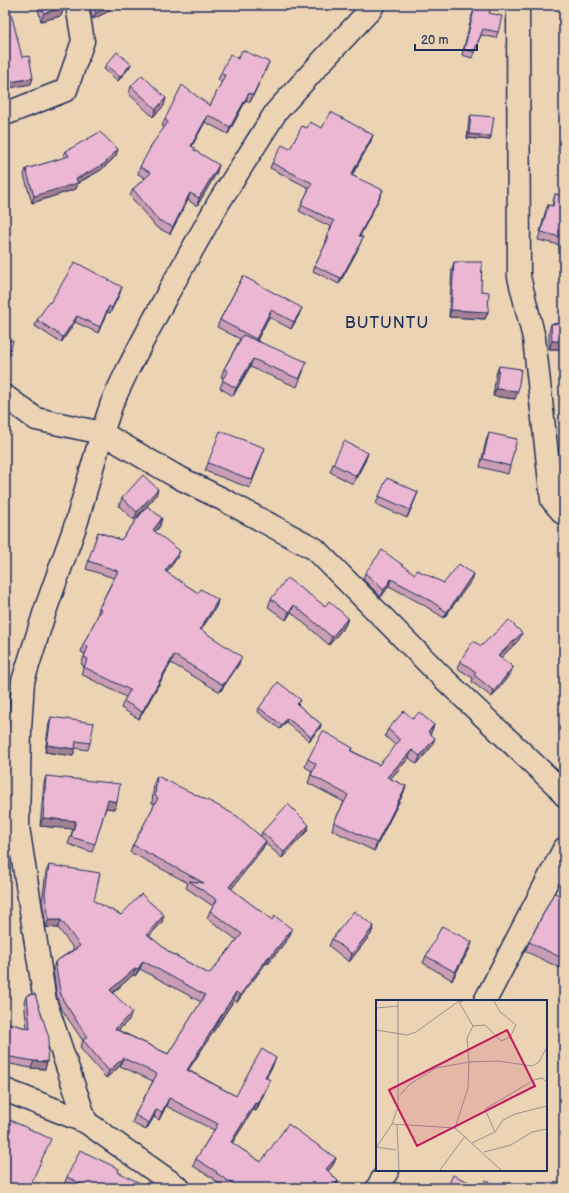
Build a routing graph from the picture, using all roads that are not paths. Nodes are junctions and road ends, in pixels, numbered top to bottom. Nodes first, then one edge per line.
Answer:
1 (77, 5) edge
2 (373, 5) edge
3 (518, 5) edge
4 (5, 114) edge
5 (5, 396) edge
6 (102, 433) junction
7 (564, 514) edge
8 (564, 795) edge
9 (564, 849) edge
10 (486, 1000) edge
11 (5, 1090) edge
12 (86, 1122) junction
13 (387, 1171) edge
14 (179, 1188) edge
15 (377, 1188) edge

1 - 4 street
2 - 6 street
3 - 7 street
5 - 6 street
6 - 8 street
6 - 12 street
9 - 10 street
11 - 12 street
12 - 14 street
13 - 15 street

